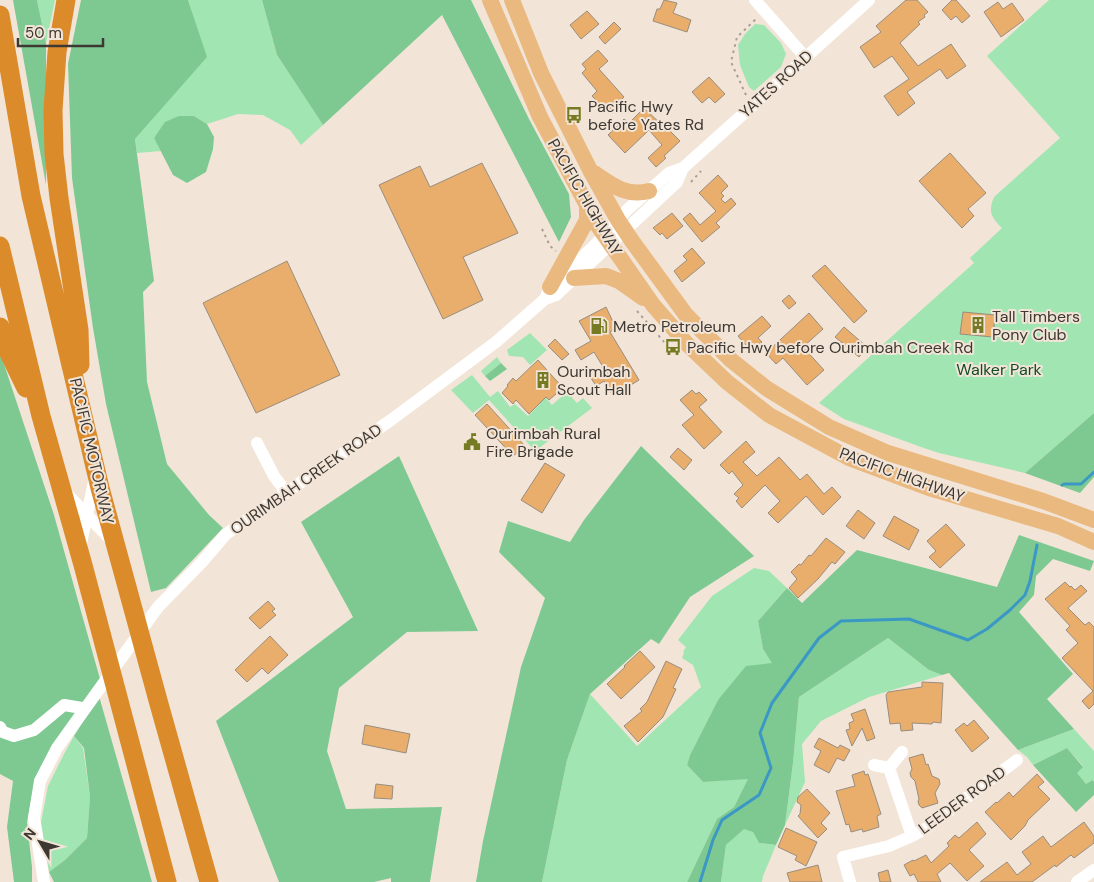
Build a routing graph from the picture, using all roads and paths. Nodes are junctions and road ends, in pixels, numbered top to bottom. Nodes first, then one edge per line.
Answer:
1 (66, 0) edge
2 (490, 0) edge
3 (512, 0) edge
4 (755, 0) edge
5 (869, 0) edge
6 (765, 11) junction
7 (0, 15) edge
8 (806, 58) junction
9 (751, 107) junction
10 (683, 168) junction
11 (590, 170) junction
12 (701, 171) dead end
13 (688, 184) dead end
14 (648, 191) junction
15 (587, 206) junction
16 (622, 225) junction
17 (542, 229) dead end
18 (607, 240) junction
19 (0, 246) edge
20 (558, 253) dead end
21 (574, 278) junction
22 (547, 293) junction
23 (653, 305) junction
24 (0, 327) edge
25 (81, 404) junction
26 (40, 416) junction
27 (257, 443) dead end
28 (96, 472) junction
29 (61, 488) junction
30 (286, 492) junction
31 (88, 515) junction
32 (1094, 520) edge
33 (1094, 542) edge
34 (115, 543) junction
35 (80, 552) junction
36 (84, 710) junction
37 (0, 727) edge
38 (902, 752) dead end
39 (1017, 760) dead end
40 (874, 765) dead end
41 (889, 768) junction
42 (912, 836) junction
43 (1093, 871) edge
44 (44, 882) edge
45 (167, 882) edge
46 (209, 882) edge
47 (850, 882) edge
48 (1076, 882) edge

1 - 25 highway
2 - 15 main road, PACIFIC HIGHWAY
3 - 11 main road, PACIFIC HIGHWAY
4 - 6 street
5 - 8 street, YATES ROAD
6 - 8 street
6 - 9 path
7 - 25 highway, PACIFIC MOTORWAY
8 - 9 street, YATES ROAD
9 - 10 street, YATES ROAD
10 - 14 street, YATES ROAD
10 - 16 street, YATES ROAD
11 - 14 main road
11 - 16 main road, PACIFIC HIGHWAY
12 - 13 path
14 - 16 street, YATES ROAD
15 - 18 main road, PACIFIC HIGHWAY
15 - 22 main road
16 - 18 street, OURIMBAH CREEK ROAD
16 - 32 main road, PACIFIC HIGHWAY
17 - 20 path
18 - 21 street, OURIMBAH CREEK ROAD
18 - 22 street, OURIMBAH CREEK ROAD
18 - 23 main road, PACIFIC HIGHWAY
19 - 26 highway
21 - 22 street, OURIMBAH CREEK ROAD
21 - 23 main road
22 - 30 street, OURIMBAH CREEK ROAD
23 - 33 main road, PACIFIC HIGHWAY
24 - 26 highway
25 - 28 highway, PACIFIC MOTORWAY
26 - 29 highway
27 - 30 street
28 - 31 street
28 - 34 highway, PACIFIC MOTORWAY
29 - 31 street
29 - 35 highway
30 - 36 street, OURIMBAH CREEK ROAD
31 - 34 street
31 - 35 street
34 - 46 highway, PACIFIC MOTORWAY
35 - 45 highway
36 - 37 street
36 - 44 street, OURIMBAH CREEK ROAD
38 - 41 street
39 - 42 street, LEEDER ROAD
40 - 41 street
41 - 42 street
42 - 47 street, LEEDER ROAD
43 - 48 street

